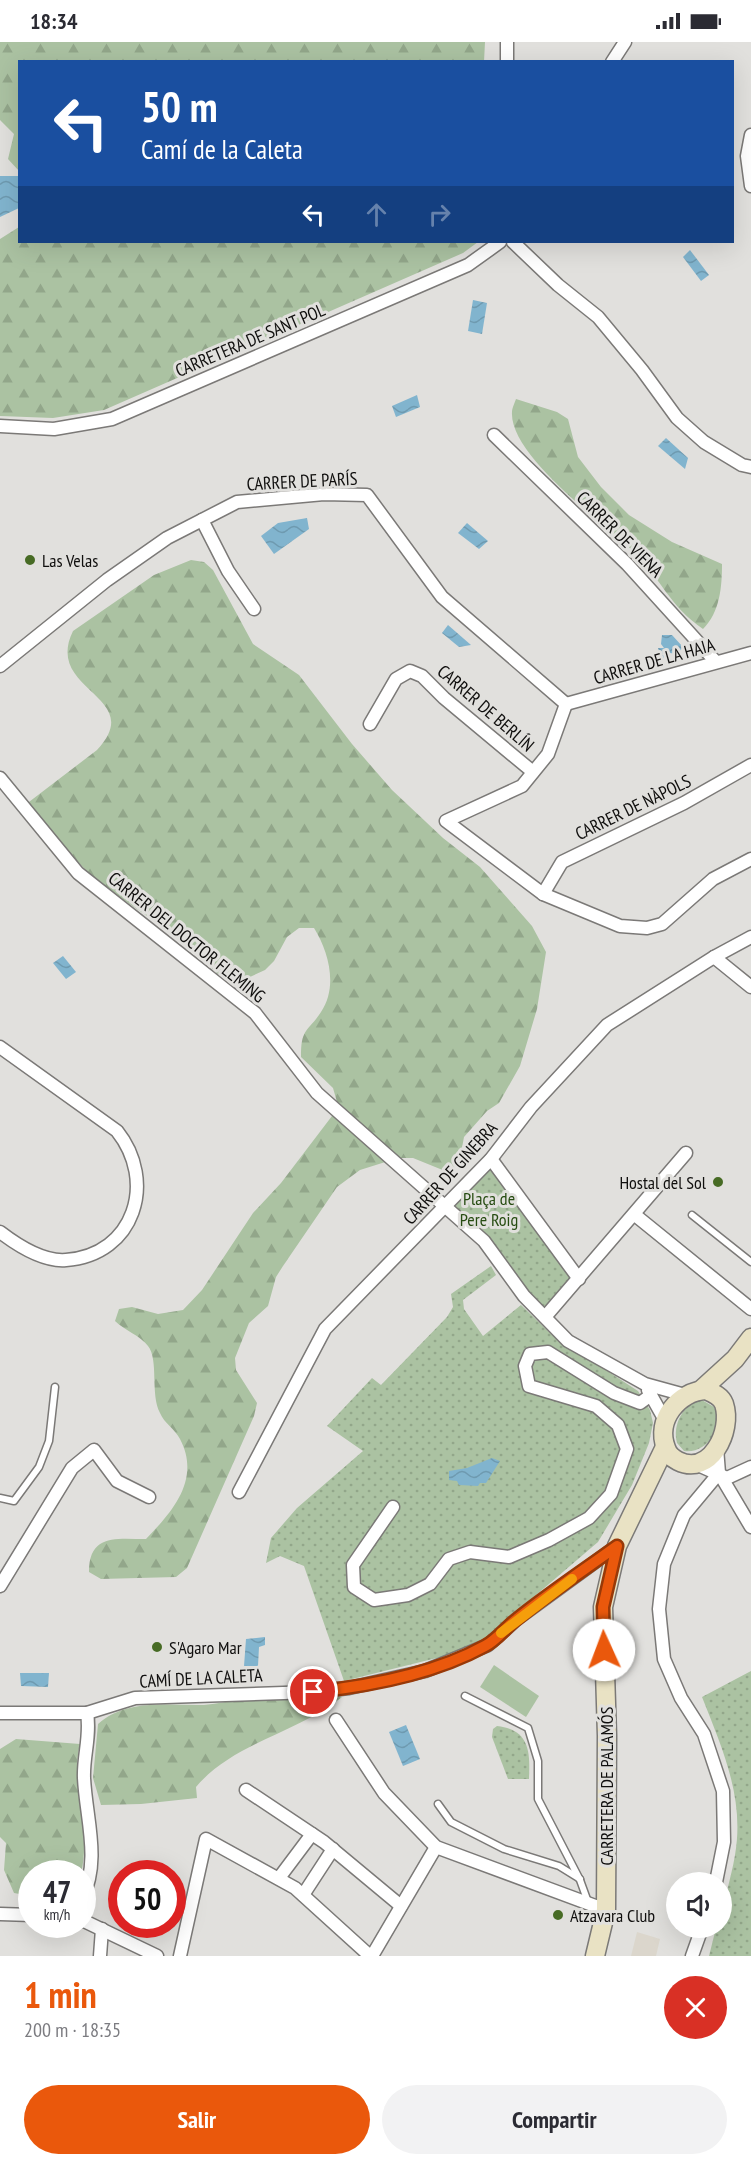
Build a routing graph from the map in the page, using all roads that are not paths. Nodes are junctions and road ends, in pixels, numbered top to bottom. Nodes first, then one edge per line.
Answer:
1 (507, 42) edge
2 (625, 42) edge
3 (507, 60) edge
4 (613, 60) edge
5 (751, 135) edge
6 (751, 186) edge
7 (499, 243) edge
8 (514, 243) edge
9 (0, 426) edge
10 (495, 435) dead end
11 (751, 467) edge
12 (202, 520) junction
13 (254, 609) dead end
14 (751, 653) edge
15 (716, 662) junction
16 (0, 666) edge
17 (566, 704) junction
18 (370, 724) dead end
19 (751, 765) edge
20 (533, 772) junction
21 (0, 778) edge
22 (751, 859) edge
23 (543, 894) junction
24 (751, 937) edge
25 (714, 957) junction
26 (751, 987) edge
27 (0, 1047) edge
28 (686, 1153) dead end
29 (491, 1159) junction
30 (447, 1206) junction
31 (635, 1215) junction
32 (692, 1215) dead end
33 (0, 1232) edge
34 (751, 1262) edge
35 (579, 1279) junction
36 (751, 1309) edge
37 (545, 1317) junction
38 (751, 1338) edge
39 (735, 1359) junction
40 (55, 1387) dead end
41 (648, 1390) junction
42 (693, 1392) junction
43 (724, 1403) junction
44 (666, 1422) junction
45 (665, 1447) junction
46 (717, 1448) junction
47 (689, 1464) junction
48 (751, 1467) edge
49 (719, 1473) junction
50 (649, 1480) junction
51 (239, 1491) dead end
52 (0, 1497) edge
53 (149, 1497) dead end
54 (393, 1507) dead end
55 (751, 1527) edge
56 (617, 1546) junction
57 (0, 1586) edge
58 (465, 1696) dead end
59 (0, 1713) edge
60 (87, 1713) junction
61 (336, 1720) dead end
62 (246, 1790) dead end
63 (438, 1804) dead end
64 (312, 1834) junction
65 (436, 1847) junction
66 (333, 1850) junction
67 (92, 1860) edge
68 (718, 1872) edge
69 (279, 1878) junction
70 (580, 1880) junction
71 (303, 1895) junction
72 (588, 1903) junction
73 (401, 1905) junction
74 (606, 1910) junction
75 (0, 1914) edge
76 (18, 1915) edge
77 (96, 1926) edge
78 (102, 1929) junction
79 (698, 1938) edge
80 (100, 1956) edge
81 (157, 1956) edge
82 (180, 1956) edge
83 (371, 1956) edge
84 (596, 1956) edge
85 (692, 1956) edge

1 - 3 street
2 - 4 street
5 - 6 street
7 - 9 street, CARRETERA DE SANT POL
8 - 11 street
10 - 15 street, CARRER DE VIENA
12 - 13 street
12 - 16 street, CARRER DE PARÍS
12 - 17 street, CARRER DE PARÍS
14 - 15 street, CARRER DE LA HAIA
15 - 17 street, CARRER DE LA HAIA
17 - 20 street
18 - 20 street, CARRER DE BERLÍN
19 - 23 street, CARRER DE NÀPOLS
20 - 23 street
21 - 30 street, CARRER DEL DOCTOR FLEMING
22 - 23 street
24 - 25 street, CARRER DE GINEBRA
25 - 26 street
25 - 29 street, CARRER DE GINEBRA
27 - 33 street
28 - 31 street
29 - 30 street, CARRER DE GINEBRA
29 - 35 street
30 - 37 street, CARRER DEL DOCTOR FLEMING
30 - 51 street, CARRER DE GINEBRA
31 - 35 street
31 - 36 street
32 - 34 lane
35 - 37 street
37 - 41 street, CARRER DEL DOCTOR FLEMING
38 - 39 main road
39 - 42 main road
39 - 43 main road
40 - 52 lane
41 - 42 street, CARRER DEL DOCTOR FLEMING
41 - 44 street
41 - 54 street
42 - 43 main road
42 - 44 main road
43 - 46 main road
44 - 45 main road
45 - 47 main road
45 - 50 main road, CARRETERA DE PALAMÓS
46 - 47 main road
46 - 49 street
47 - 49 street
47 - 50 main road
48 - 49 street
49 - 55 street
49 - 68 street
50 - 56 main road, CARRETERA DE PALAMÓS
53 - 57 street
56 - 60 street, CAMÍ DE LA CALETA
56 - 74 main road, CARRETERA DE PALAMÓS
58 - 70 lane
59 - 60 street, CAMÍ DE LA CALETA
60 - 67 street
61 - 65 street
62 - 64 street
63 - 70 lane
64 - 66 street
64 - 69 street
65 - 72 street
65 - 73 street
66 - 71 street
66 - 73 street
69 - 71 street
69 - 82 street
70 - 72 lane
71 - 83 street
72 - 74 street
73 - 83 street
74 - 84 main road, CARRETERA DE PALAMÓS
75 - 76 street
77 - 78 street
78 - 80 street
78 - 81 street
79 - 85 street

